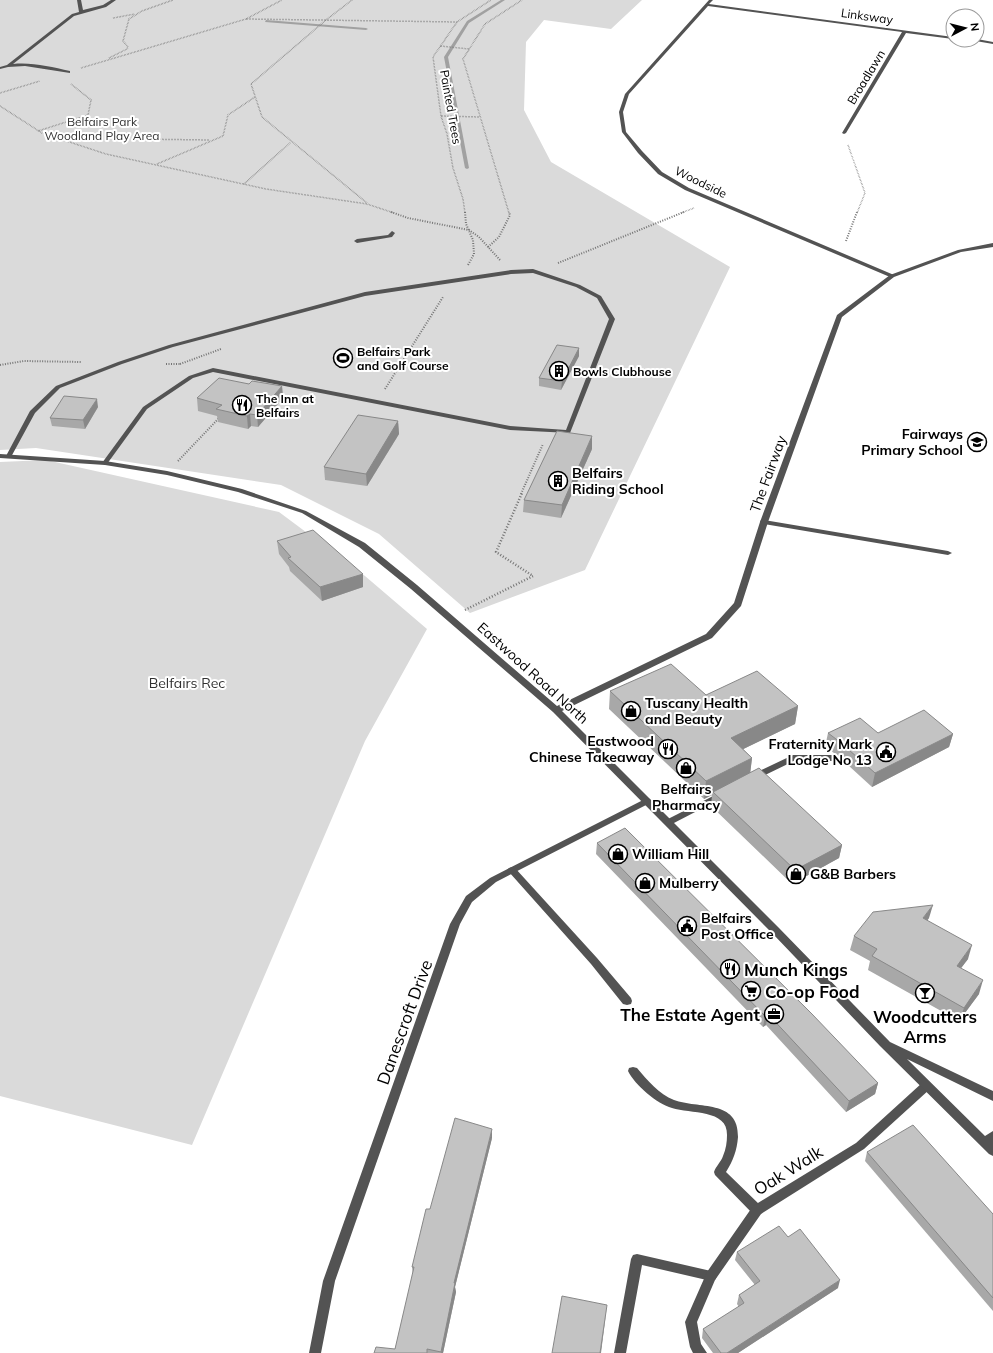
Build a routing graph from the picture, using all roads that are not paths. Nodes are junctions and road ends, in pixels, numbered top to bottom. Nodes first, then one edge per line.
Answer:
1 (79, 0) edge
2 (114, 0) edge
3 (711, 0) edge
4 (707, 5) junction
5 (81, 12) junction
6 (905, 31) junction
7 (945, 37) edge
8 (9, 65) junction
9 (0, 68) edge
10 (68, 72) road end
11 (844, 133) road end
12 (392, 233) dead end
13 (357, 241) dead end
14 (993, 245) edge
15 (892, 276) junction
16 (0, 456) edge
17 (9, 456) junction
18 (105, 463) junction
19 (764, 522) junction
20 (948, 553) dead end
21 (556, 710) junction
22 (833, 758) dead end
23 (747, 781) edge
24 (727, 791) edge
25 (647, 801) junction
26 (669, 822) junction
27 (512, 870) junction
28 (627, 1001) dead end
29 (884, 1043) junction
30 (632, 1071) dead end
31 (926, 1086) junction
32 (993, 1096) edge
33 (989, 1139) edge
34 (993, 1151) edge
35 (757, 1210) junction
36 (711, 1276) junction
37 (315, 1353) edge
38 (620, 1353) edge
39 (701, 1353) edge

1 - 5 street
2 - 5 street
3 - 4 street, Woodside
4 - 6 street, Linksway
4 - 15 street, Woodside
5 - 8 street
6 - 7 street, Linksway
6 - 11 street, Broadlawn
8 - 9 street
8 - 10 street
12 - 13 street
14 - 15 street, The Fairway
15 - 19 street, The Fairway
16 - 17 street, Eastwood Road North
17 - 18 street, Eastwood Road North
17 - 18 street
18 - 21 street, Eastwood Road North
19 - 20 street
19 - 21 street, The Fairway
21 - 25 street, Eastwood Road North
22 - 23 street
24 - 26 street
25 - 26 street, Eastwood Road North
25 - 27 street, Danescroft Drive
26 - 29 street, Eastwood Road North
27 - 28 street
27 - 37 street, Danescroft Drive
29 - 31 street, Eastwood Road North
29 - 32 street
30 - 35 street
31 - 33 street, Eastwood Road North
31 - 35 street, Oak Walk
33 - 34 street, Eastwood Road North
35 - 36 street, Oak Walk
36 - 38 street
36 - 39 street, Oak Walk

